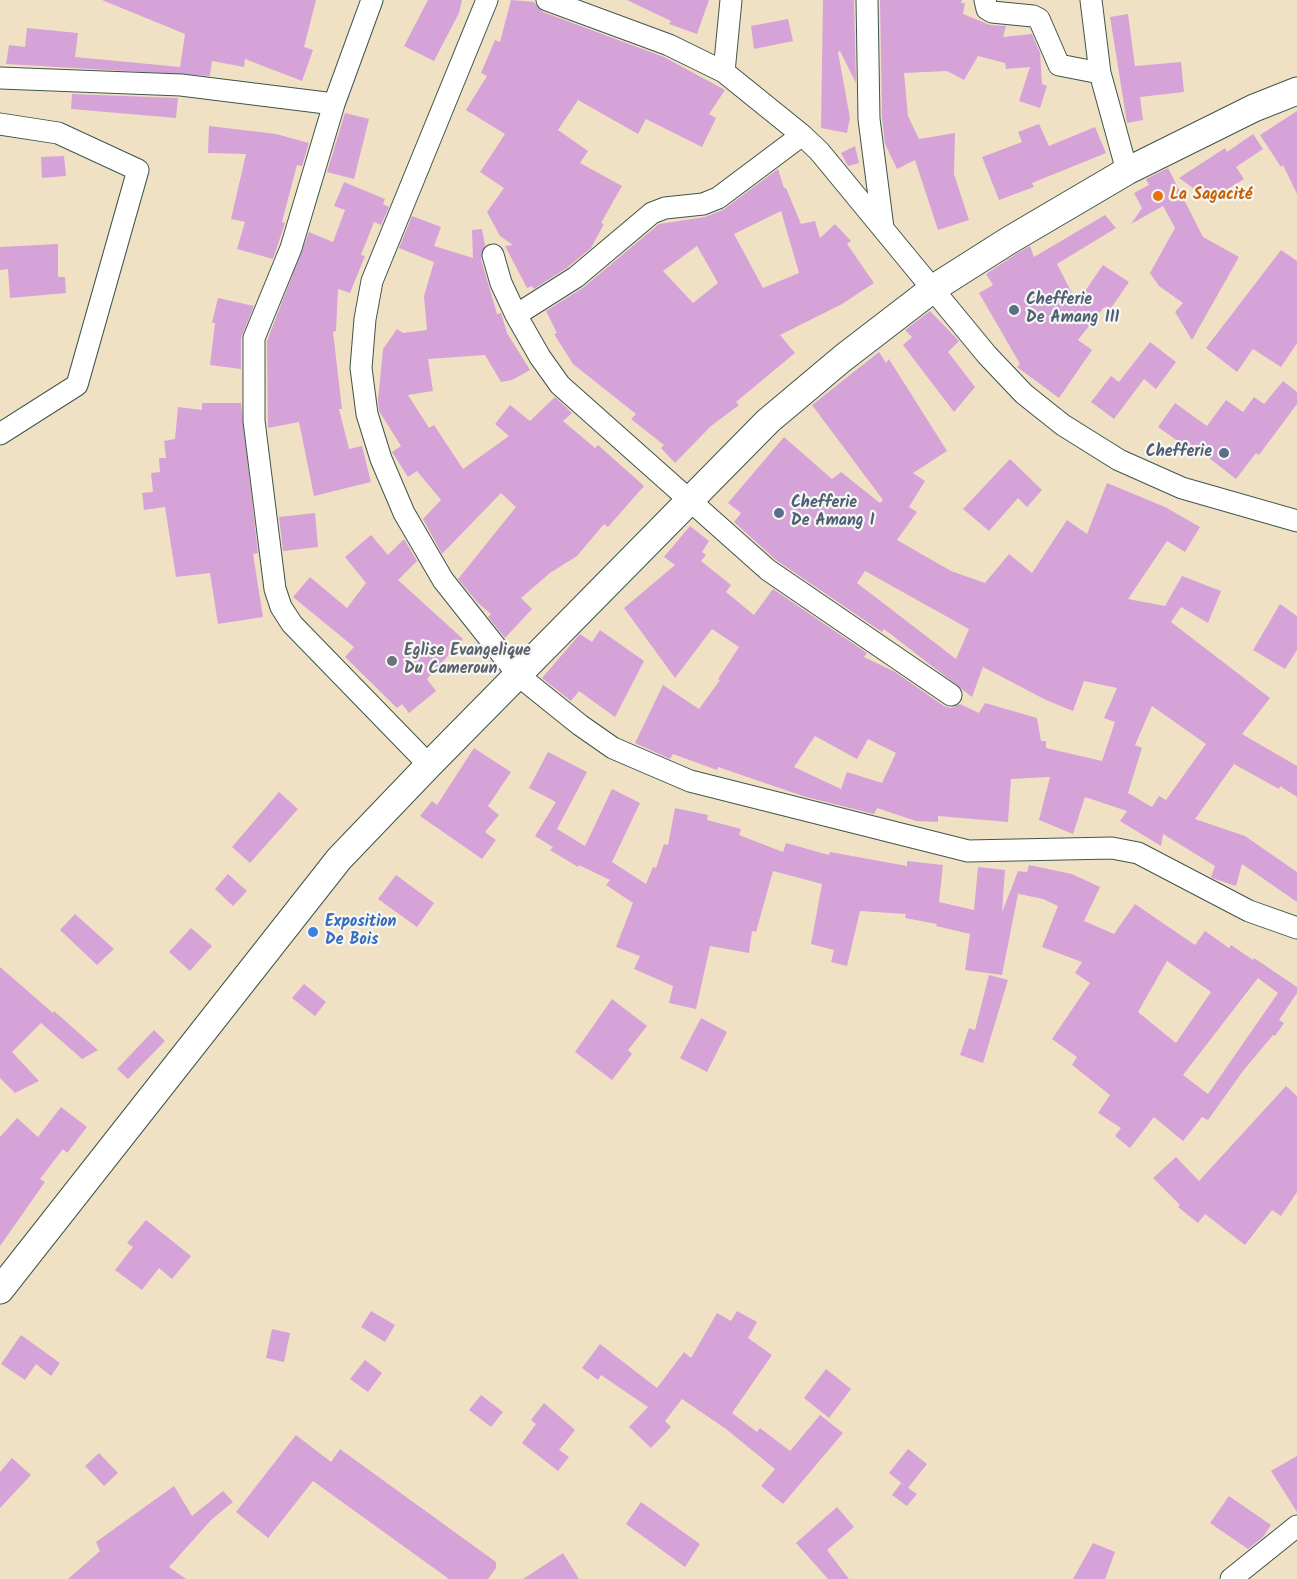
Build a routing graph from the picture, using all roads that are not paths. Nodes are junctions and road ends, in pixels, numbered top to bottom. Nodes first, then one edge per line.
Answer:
1 (372, 0) edge
2 (487, 0) edge
3 (547, 0) edge
4 (731, 0) edge
5 (867, 0) edge
6 (985, 0) edge
7 (1091, 0) edge
8 (724, 72) junction
9 (1100, 73) junction
10 (0, 78) edge
11 (1297, 91) edge
12 (334, 104) junction
13 (0, 124) edge
14 (802, 135) junction
15 (1127, 171) junction
16 (883, 228) junction
17 (493, 255) dead end
18 (934, 288) junction
19 (516, 315) junction
20 (0, 434) edge
21 (689, 501) junction
22 (1297, 521) edge
23 (519, 676) junction
24 (951, 695) dead end
25 (429, 765) junction
26 (1297, 928) edge
27 (0, 1290) edge
28 (1297, 1526) edge
29 (1232, 1579) edge

1 - 12 street
2 - 23 street
3 - 8 street
4 - 8 street
5 - 16 street
6 - 9 street
7 - 9 street
8 - 14 street
9 - 15 street
10 - 12 street
11 - 15 main road
12 - 25 street
13 - 20 street
14 - 16 street
14 - 19 street
15 - 18 main road
16 - 18 street
17 - 19 street
18 - 21 main road
18 - 22 street
19 - 21 street
21 - 23 main road
21 - 24 street
23 - 25 main road
23 - 26 street
25 - 27 main road
28 - 29 street

